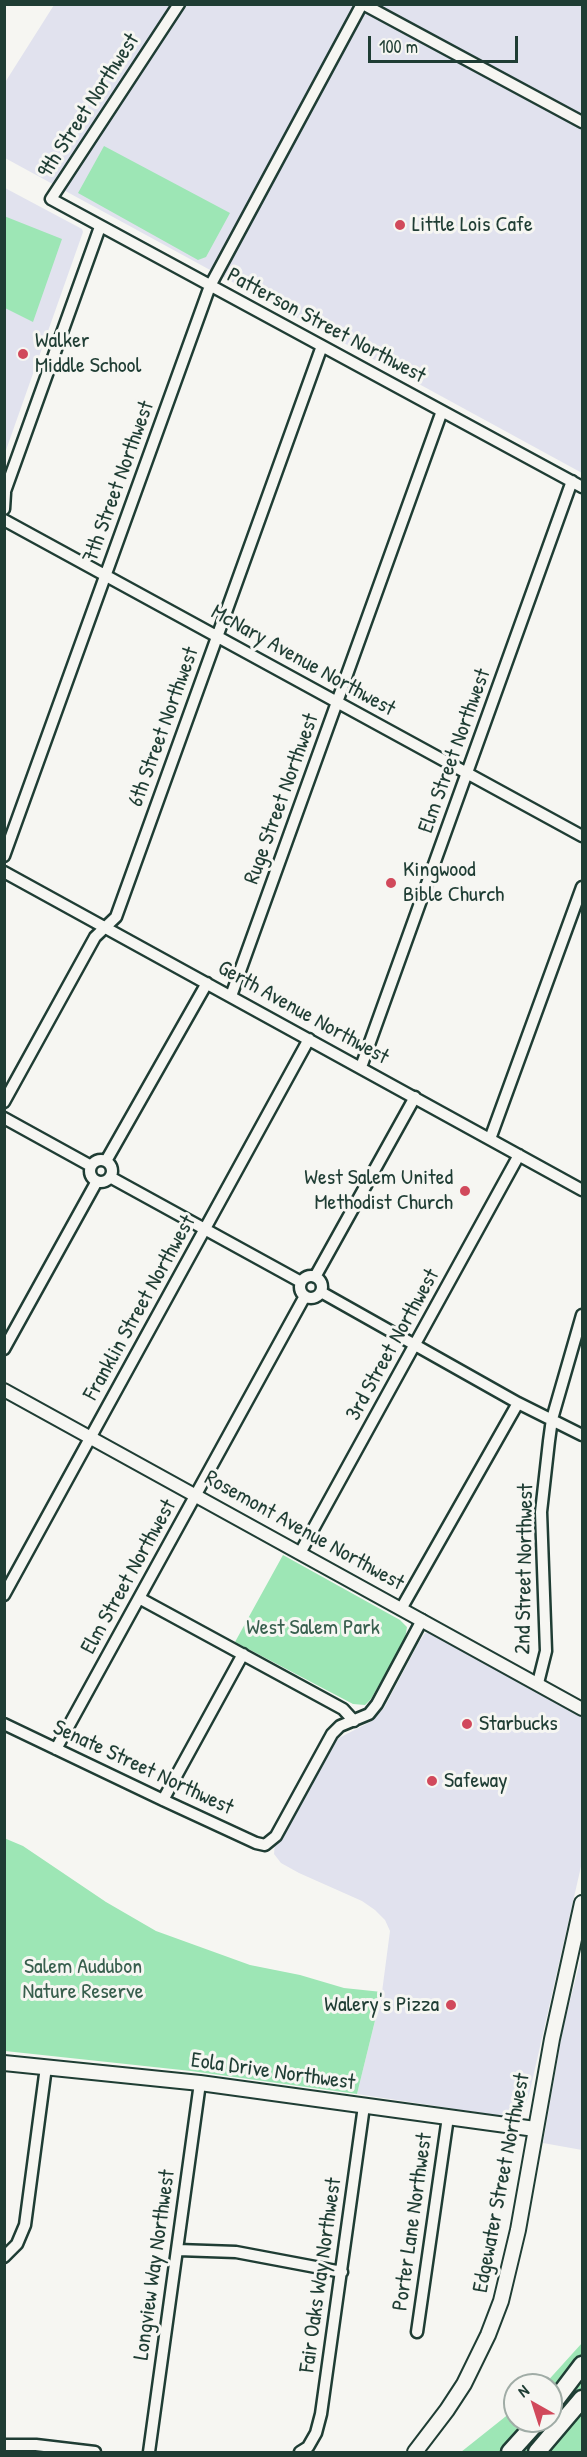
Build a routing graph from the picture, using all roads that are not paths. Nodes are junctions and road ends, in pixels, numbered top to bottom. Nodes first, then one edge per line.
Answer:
1 (178, 4) edge
2 (362, 4) edge
3 (582, 122) edge
4 (51, 199) joint
5 (100, 226) junction
6 (210, 286) junction
7 (322, 346) junction
8 (442, 411) junction
9 (572, 481) junction
10 (582, 487) edge
11 (5, 493) edge
12 (4, 509) edge
13 (4, 520) edge
14 (107, 575) junction
15 (217, 636) junction
16 (337, 702) junction
17 (468, 774) junction
18 (582, 836) edge
19 (4, 856) edge
20 (4, 872) edge
21 (582, 887) edge
22 (105, 927) junction
23 (207, 982) junction
24 (231, 996) junction
25 (309, 1039) junction
26 (361, 1067) junction
27 (415, 1097) junction
28 (4, 1102) edge
29 (4, 1118) edge
30 (490, 1139) junction
31 (519, 1155) junction
32 (106, 1161) junction
33 (91, 1166) junction
34 (110, 1177) junction
35 (97, 1181) junction
36 (582, 1190) edge
37 (206, 1230) junction
38 (315, 1277) junction
39 (301, 1282) junction
40 (321, 1292) junction
41 (305, 1296) junction
42 (582, 1315) edge
43 (415, 1346) junction
44 (4, 1348) edge
45 (4, 1390) edge
46 (518, 1403) junction
47 (552, 1419) junction
48 (582, 1435) edge
49 (91, 1437) junction
50 (196, 1496) junction
51 (300, 1553) junction
52 (4, 1595) edge
53 (139, 1598) junction
54 (401, 1609) junction
55 (422, 1620) junction
56 (243, 1654) junction
57 (538, 1683) junction
58 (582, 1709) edge
59 (354, 1721) junction
60 (4, 1724) edge
61 (56, 1749) junction
62 (163, 1800) junction
63 (582, 1903) edge
64 (4, 2063) edge
65 (46, 2067) junction
66 (200, 2083) junction
67 (364, 2106) junction
68 (448, 2117) junction
69 (535, 2129) junction
70 (177, 2250) junction
71 (4, 2257) edge
72 (342, 2272) junction
73 (417, 2332) dead end
74 (582, 2365) edge
75 (563, 2390) edge
76 (582, 2399) edge
77 (527, 2433) edge
78 (4, 2445) edge
79 (304, 2450) edge
80 (95, 2452) edge
81 (149, 2452) edge
82 (415, 2452) edge
83 (510, 2452) edge
84 (537, 2452) edge

1 - 4 street, 9th Street Northwest
2 - 3 street
2 - 6 street, 7th Street Northwest
4 - 5 street, Patterson Street Northwest
5 - 6 street, Patterson Street Northwest
5 - 11 street
6 - 7 street, Patterson Street Northwest
6 - 14 street, 7th Street Northwest
7 - 8 street, Patterson Street Northwest
7 - 15 street, 6th Street Northwest
8 - 9 street, Patterson Street Northwest
8 - 16 street, Ruge Street Northwest
9 - 10 street, Patterson Street Northwest
9 - 17 street, Elm Street Northwest
11 - 12 street
13 - 14 street, McNary Avenue Northwest
14 - 15 street, McNary Avenue Northwest
14 - 19 street, 7th Street Northwest
15 - 16 street, McNary Avenue Northwest
15 - 22 street, 6th Street Northwest
16 - 17 street, McNary Avenue Northwest
16 - 24 street, Ruge Street Northwest
17 - 18 street, McNary Avenue Northwest
17 - 26 street, Elm Street Northwest
20 - 22 street, Gerth Avenue Northwest
21 - 30 street
22 - 23 street, Gerth Avenue Northwest
22 - 28 street, 6th Street Northwest
23 - 24 street, Gerth Avenue Northwest
23 - 32 street
24 - 25 street, Gerth Avenue Northwest
25 - 26 street, Gerth Avenue Northwest
25 - 37 street, Franklin Street Northwest
26 - 27 street, Gerth Avenue Northwest
27 - 30 street, Gerth Avenue Northwest
27 - 38 street
29 - 33 street
30 - 31 street, Gerth Avenue Northwest
31 - 36 street, Gerth Avenue Northwest
31 - 43 street, 3rd Street Northwest
32 - 33 street
32 - 34 street
33 - 35 street
34 - 35 street
34 - 37 street
35 - 44 street
37 - 39 street
37 - 49 street, Franklin Street Northwest
38 - 39 street
38 - 40 street
39 - 41 street
40 - 41 street
40 - 43 street
41 - 50 street, Elm Street Northwest
42 - 47 street, 2nd Street Northwest
43 - 46 street
43 - 51 street, 3rd Street Northwest
45 - 49 street, Rosemont Avenue Northwest
46 - 47 street
46 - 54 street
47 - 48 street
47 - 57 street, 2nd Street Northwest
49 - 50 street, Rosemont Avenue Northwest
49 - 52 street, Franklin Street Northwest
50 - 51 street, Rosemont Avenue Northwest
50 - 53 street, Elm Street Northwest
51 - 54 street, Rosemont Avenue Northwest
53 - 56 street
53 - 61 street, Elm Street Northwest
54 - 55 street, Rosemont Avenue Northwest
55 - 57 street, Rosemont Avenue Northwest
55 - 59 street
56 - 59 street
56 - 62 street
57 - 58 street, Rosemont Avenue Northwest
59 - 62 street, Senate Street Northwest
60 - 61 street, Senate Street Northwest
61 - 62 street, Senate Street Northwest
63 - 69 main road, Edgewater Street Northwest
64 - 65 main road, Eola Drive Northwest
65 - 66 main road, Eola Drive Northwest
65 - 71 street
66 - 67 main road, Eola Drive Northwest
66 - 70 street, Longview Way Northwest
67 - 68 main road, Eola Drive Northwest
67 - 72 street, Fair Oaks Way Northwest
68 - 69 main road, Eola Drive Northwest
68 - 73 street, Porter Lane Northwest
69 - 82 main road, Edgewater Street Northwest
70 - 72 street
70 - 81 street, Longview Way Northwest
72 - 79 street, Fair Oaks Way Northwest
74 - 75 highway
76 - 84 highway
77 - 83 highway
78 - 80 street

